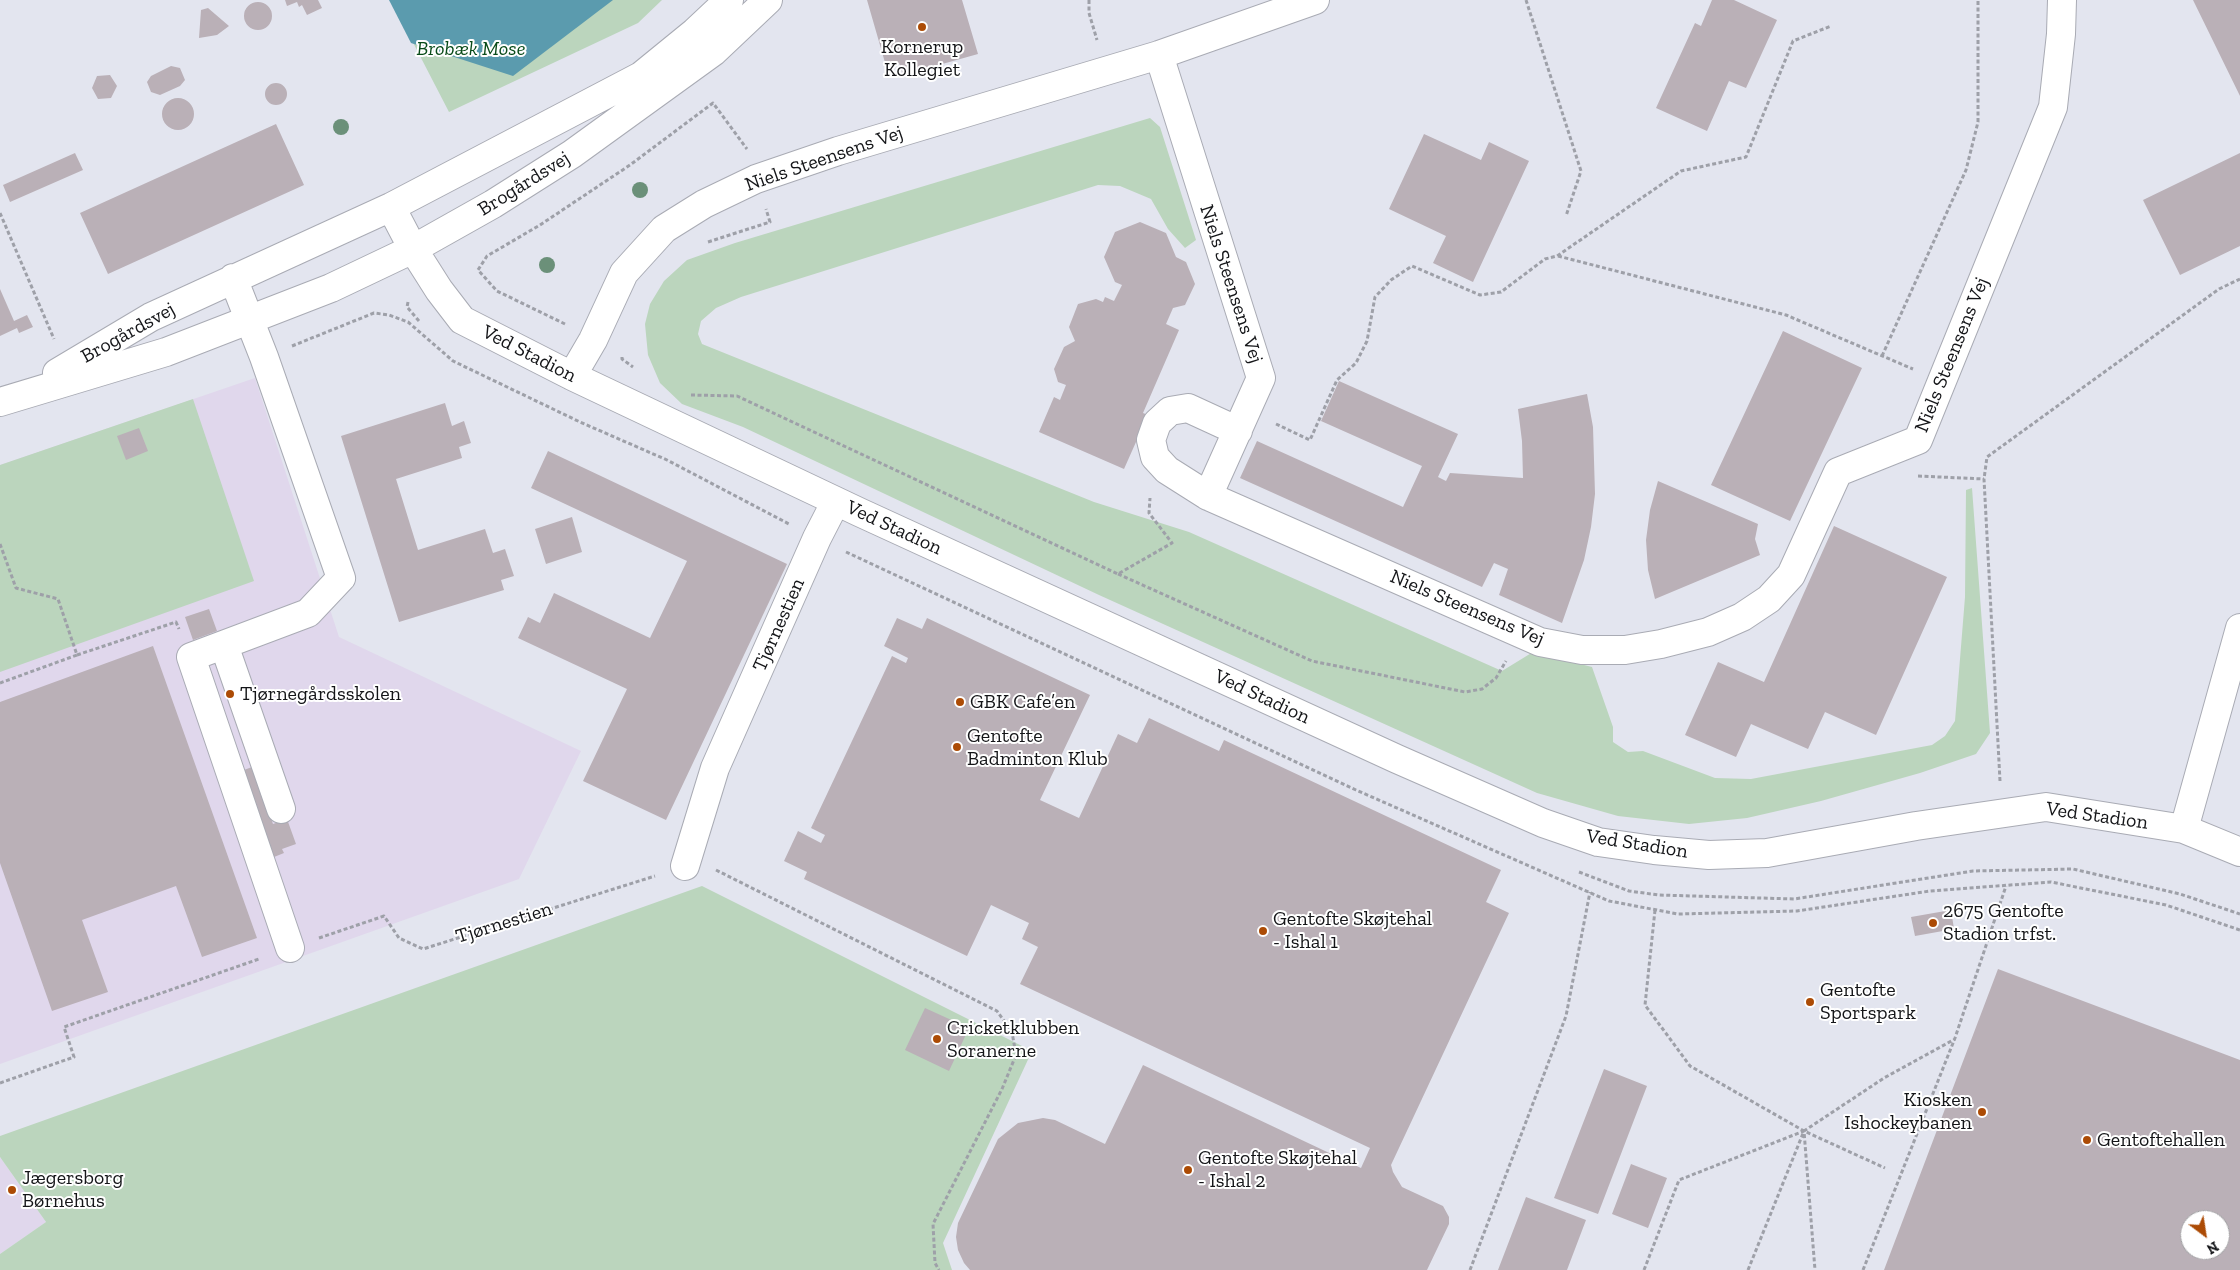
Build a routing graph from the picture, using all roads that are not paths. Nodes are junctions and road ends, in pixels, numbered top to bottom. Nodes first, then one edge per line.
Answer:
1 (728, 0) edge
2 (768, 0) edge
3 (1315, 0) edge
4 (2062, 0) edge
5 (1159, 55) junction
6 (391, 207) junction
7 (412, 249) junction
8 (233, 278) junction
9 (250, 320) junction
10 (572, 376) junction
11 (26, 393) junction
12 (0, 402) edge
13 (1243, 420) junction
14 (1208, 496) junction
15 (836, 501) junction
16 (2240, 628) edge
17 (224, 644) junction
18 (281, 809) dead end
19 (2184, 829) junction
20 (2240, 852) edge
21 (685, 866) road end
22 (290, 948) road end

1 - 6 street, Brogårdsvej
2 - 7 street, Brogårdsvej
3 - 5 street, Niels Steensens Vej
4 - 14 street, Niels Steensens Vej
5 - 10 street, Niels Steensens Vej
5 - 13 street, Niels Steensens Vej
6 - 7 street, Ved Stadion
6 - 8 street, Brogårdsvej
7 - 9 street, Brogårdsvej
7 - 10 street, Ved Stadion
8 - 9 street
8 - 11 street, Brogårdsvej
9 - 11 street, Brogårdsvej
9 - 17 street
10 - 15 street, Ved Stadion
11 - 12 street, Brogårdsvej
13 - 14 street, Niels Steensens Vej
13 - 14 street
15 - 19 street, Ved Stadion
15 - 21 street, Tjørnestien
16 - 19 street
17 - 18 street
17 - 22 street
19 - 20 street, Ved Stadion

